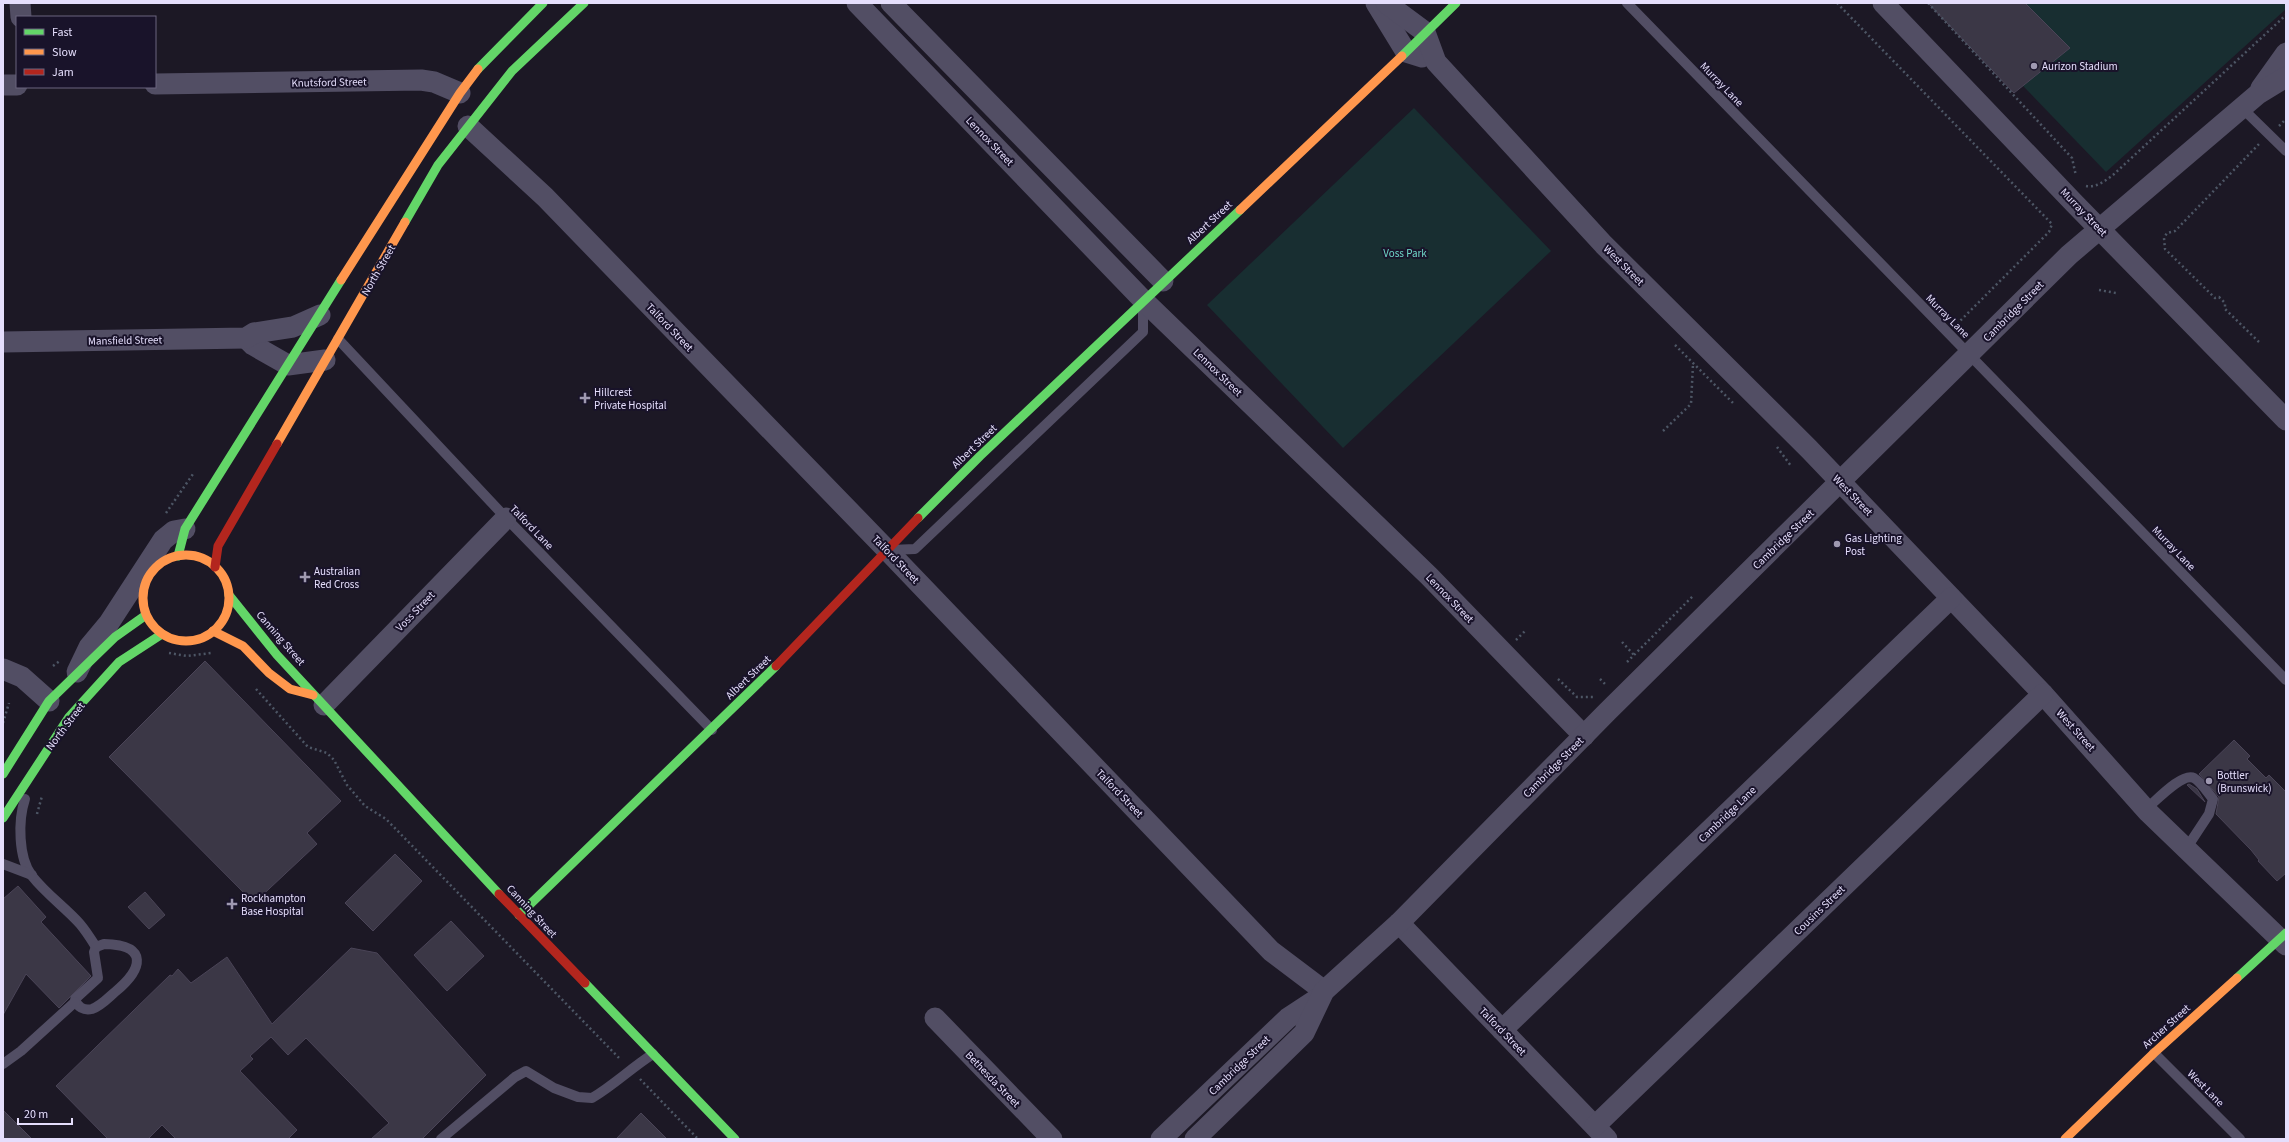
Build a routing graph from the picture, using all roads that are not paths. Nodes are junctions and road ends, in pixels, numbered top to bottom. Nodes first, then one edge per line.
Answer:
1 (20, 3) edge
2 (543, 3) edge
3 (584, 3) edge
4 (857, 3) edge
5 (891, 3) edge
6 (1376, 3) edge
7 (1386, 3) edge
8 (1456, 3) edge
9 (1627, 3) edge
10 (1883, 3) edge
11 (21, 16) edge
12 (1425, 32) junction
13 (1406, 52) junction
14 (2286, 53) edge
15 (1436, 62) junction
16 (2286, 77) edge
17 (156, 84) edge
18 (3, 85) edge
19 (16, 85) edge
20 (499, 87) junction
21 (484, 92) dead end
22 (465, 94) junction
23 (2258, 94) junction
24 (2242, 108) junction
25 (468, 126) junction
26 (2286, 151) edge
27 (2098, 228) junction
28 (1163, 281) junction
29 (1143, 300) junction
30 (320, 315) junction
31 (246, 338) junction
32 (338, 339) junction
33 (3, 342) edge
34 (1970, 354) junction
35 (325, 360) junction
36 (288, 365) junction
37 (2286, 420) edge
38 (1841, 483) junction
39 (506, 518) junction
40 (185, 529) junction
41 (887, 550) junction
42 (178, 556) junction
43 (215, 567) junction
44 (229, 595) junction
45 (1951, 598) junction
46 (146, 615) junction
47 (213, 631) junction
48 (162, 634) junction
49 (3, 669) edge
50 (77, 672) junction
51 (2286, 680) edge
52 (2043, 694) junction
53 (320, 700) junction
54 (49, 701) junction
55 (69, 717) junction
56 (712, 730) junction
57 (1584, 736) junction
58 (36, 766) junction
59 (3, 774) edge
60 (2146, 809) junction
61 (3, 818) edge
62 (2186, 849) junction
63 (3, 864) edge
64 (32, 875) junction
65 (519, 915) junction
66 (1400, 923) junction
67 (2284, 939) edge
68 (96, 947) junction
69 (1322, 994) junction
70 (75, 1002) junction
71 (935, 1018) dead end
72 (1502, 1030) junction
73 (2154, 1053) junction
74 (653, 1054) junction
75 (3, 1064) edge
76 (1601, 1132) edge
77 (441, 1139) edge
78 (735, 1139) edge
79 (1052, 1139) edge
80 (1161, 1139) edge
81 (1195, 1139) edge
82 (2065, 1139) edge
83 (2240, 1139) edge

1 - 11 street
2 - 22 street
3 - 20 street, North Street
4 - 29 street, Lennox Street
5 - 28 street
6 - 13 street
7 - 12 street
8 - 12 street, Albert Street
9 - 34 lane, Murray Lane
10 - 27 street, Murray Street
12 - 13 street, Albert Street
12 - 15 street, West Street
13 - 15 street, West Street
13 - 28 street, Albert Street
14 - 23 street, Cambridge Street
15 - 38 street, West Street
16 - 23 street, Cambridge Street
17 - 22 street, Knutsford Street
18 - 19 street
20 - 21 street
20 - 25 street, North Street
22 - 30 street
23 - 24 street, Cambridge Street
24 - 26 lane
24 - 27 street, Cambridge Street
25 - 32 street, North Street
25 - 41 street, Talford Street
27 - 34 street, Cambridge Street
27 - 37 street, Murray Street
28 - 29 street, Albert Street
29 - 41 street, Albert Street
29 - 41 lane
29 - 57 street, Lennox Street
30 - 31 street, Mansfield Street
30 - 36 street
31 - 33 street, Mansfield Street
31 - 36 street
32 - 35 street, North Street
32 - 39 lane, Talford Lane
34 - 38 street, Cambridge Street
34 - 51 lane, Murray Lane
35 - 36 street
35 - 43 street, North Street
36 - 40 street
38 - 45 street, West Street
38 - 57 street, Cambridge Street
39 - 53 street, Voss Street
39 - 56 lane, Talford Lane
40 - 42 street
40 - 50 street
41 - 56 street, Albert Street
41 - 69 street, Talford Street
42 - 43 street
42 - 46 street
43 - 44 street
44 - 47 street
44 - 53 street, Canning Street
45 - 52 street, West Street
45 - 72 street, Cambridge Lane
46 - 48 street
46 - 50 street
47 - 48 street
47 - 53 street
48 - 55 street, North Street
49 - 54 street
50 - 54 street
52 - 60 street, West Street
52 - 76 street, Cousins Street
53 - 65 street, Canning Street
54 - 55 street
54 - 59 street
55 - 58 street, North Street
56 - 65 street, Albert Street
57 - 66 street, Cambridge Street
58 - 61 street, North Street
58 - 64 lane
60 - 62 street, West Street
60 - 62 lane
62 - 67 street, West Street
63 - 64 lane
64 - 68 lane
65 - 74 street, Canning Street
66 - 69 street, Cambridge Street
66 - 72 street, Talford Street
67 - 73 street, Archer Street
68 - 70 lane
68 - 70 lane
69 - 80 street, Cambridge Street
69 - 81 street, Cambridge Street
70 - 75 lane
71 - 79 street, Bethesda Street
72 - 76 street, Talford Street
73 - 82 street, Archer Street
73 - 83 lane, West Lane
74 - 77 lane
74 - 78 street, Canning Street

